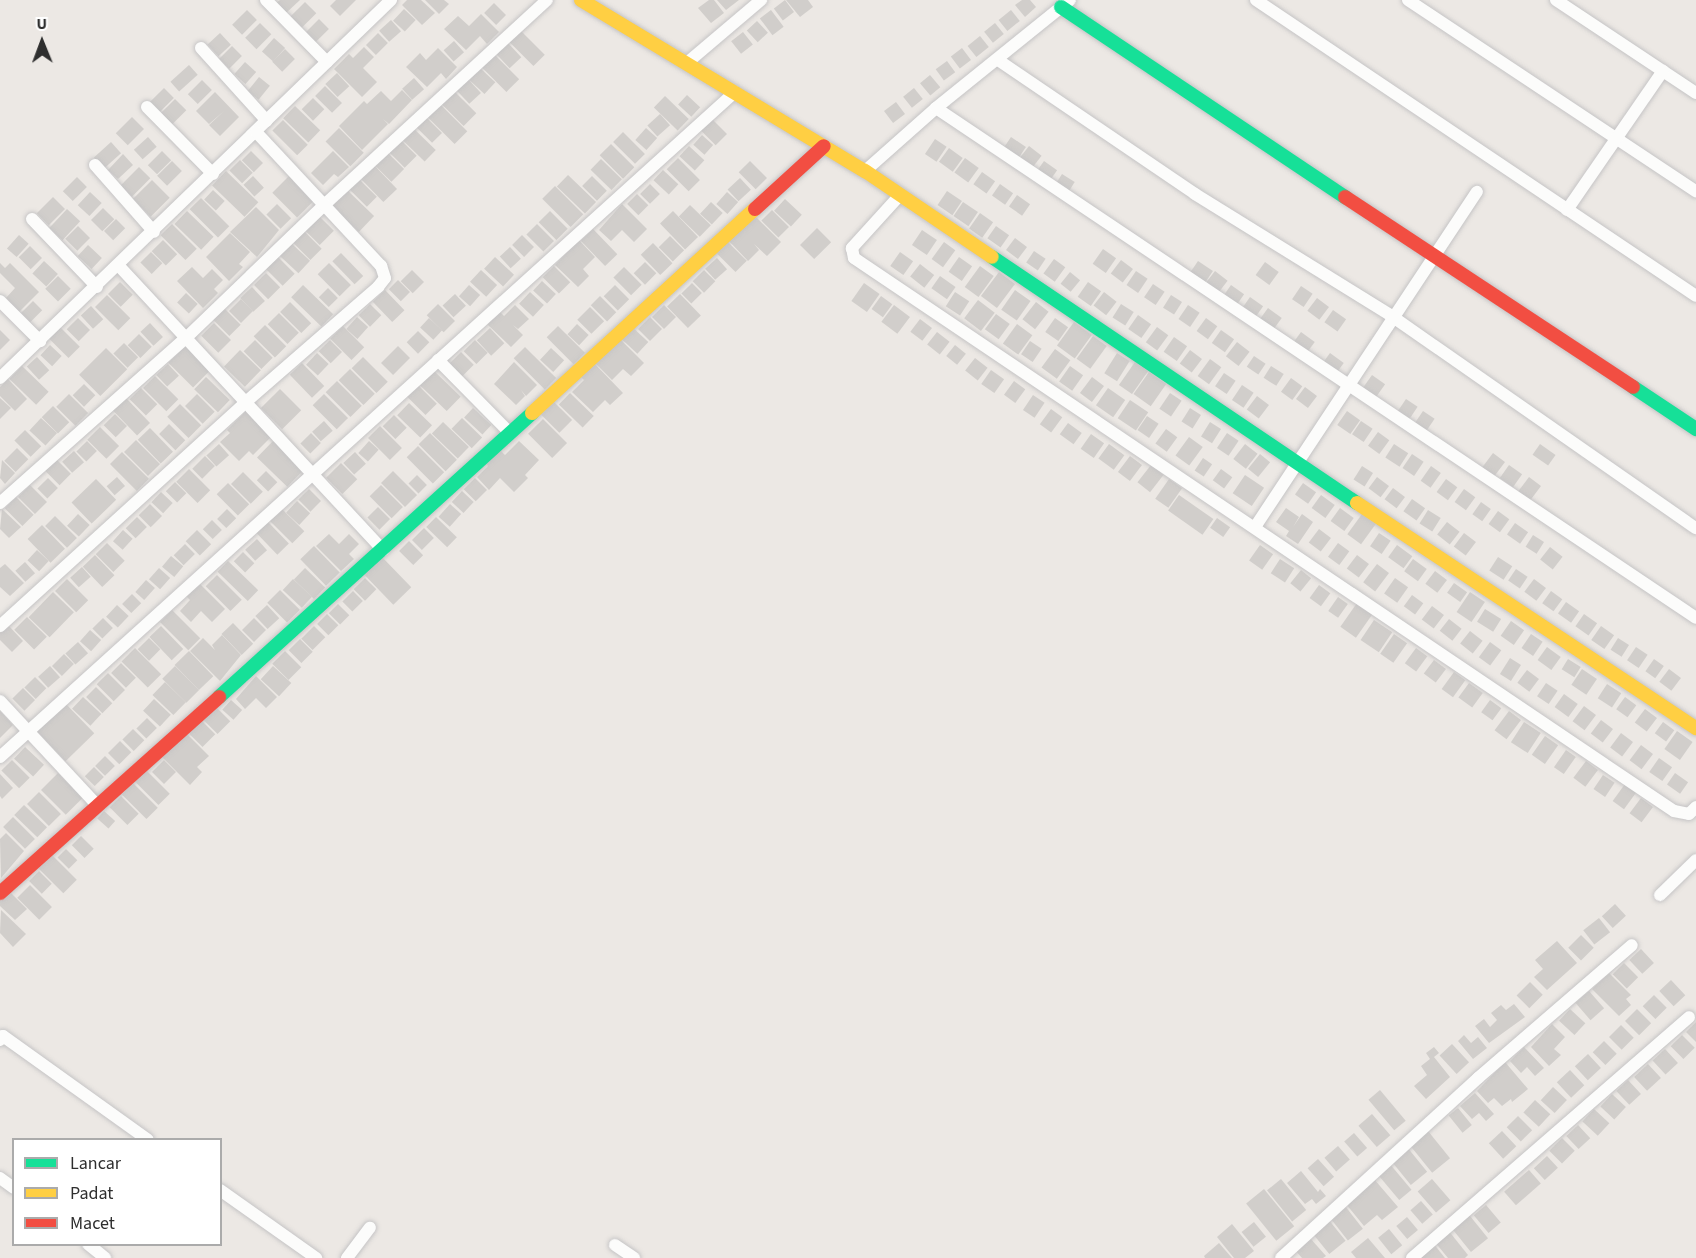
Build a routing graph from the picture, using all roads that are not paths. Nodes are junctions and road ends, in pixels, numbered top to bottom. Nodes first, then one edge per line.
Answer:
1 (266, 0) edge
2 (547, 0) edge
3 (581, 0) edge
4 (761, 0) edge
5 (1256, 0) edge
6 (1408, 0) edge
7 (1556, 0) edge
8 (383, 3) edge
9 (1066, 3) edge
10 (201, 48) dead end
11 (998, 60) junction
12 (327, 62) junction
13 (688, 62) junction
14 (1663, 71) junction
15 (735, 92) junction
16 (1696, 93) edge
17 (147, 107) dead end
18 (936, 108) junction
19 (267, 121) junction
20 (256, 132) junction
21 (1617, 138) junction
22 (824, 146) junction
23 (95, 165) dead end
24 (865, 171) junction
25 (213, 174) junction
26 (1696, 191) edge
27 (1477, 192) dead end
28 (900, 195) junction
29 (323, 206) junction
30 (1567, 210) junction
31 (32, 219) dead end
32 (154, 232) junction
33 (1435, 258) junction
34 (120, 266) junction
35 (97, 287) junction
36 (1696, 296) edge
37 (0, 301) edge
38 (1393, 317) junction
39 (188, 336) junction
40 (40, 340) junction
41 (438, 360) junction
42 (0, 378) edge
43 (1348, 386) junction
44 (247, 401) junction
45 (1696, 429) edge
46 (510, 433) junction
47 (1295, 462) junction
48 (314, 473) junction
49 (0, 503) edge
50 (1255, 527) junction
51 (1696, 528) edge
52 (383, 550) junction
53 (1696, 618) edge
54 (0, 626) edge
55 (0, 701) edge
56 (1696, 728) edge
57 (30, 730) junction
58 (0, 757) edge
59 (97, 805) junction
60 (1696, 807) edge
61 (1696, 860) edge
62 (0, 893) edge
63 (1660, 895) dead end
64 (1632, 945) dead end
65 (1689, 1017) dead end
66 (0, 1040) edge
67 (145, 1138) edge
68 (222, 1191) edge
69 (370, 1228) dead end
70 (615, 1245) dead end
71 (89, 1246) edge
72 (105, 1258) edge
73 (316, 1258) edge
74 (347, 1258) edge
75 (634, 1258) edge
76 (1281, 1258) edge
77 (1412, 1258) edge

1 - 12 street
2 - 29 street
3 - 13 street
4 - 13 street
5 - 30 street
6 - 21 street
7 - 14 street
8 - 12 street
9 - 11 street
9 - 33 street
10 - 19 street
11 - 18 street
11 - 38 street
12 - 19 street
13 - 15 street
14 - 16 street
14 - 21 street
15 - 22 street
15 - 41 street
17 - 25 street
18 - 24 street
18 - 43 street
19 - 20 street
20 - 25 street
20 - 29 street
21 - 26 street
21 - 30 street
22 - 24 street
22 - 46 street
23 - 32 street
24 - 28 street
25 - 32 street
27 - 33 street
28 - 47 street
28 - 50 street
29 - 39 street
29 - 44 street
30 - 36 street
31 - 35 street
32 - 34 street
33 - 38 street
33 - 45 street
34 - 35 street
34 - 39 street
35 - 40 street
37 - 40 street
38 - 43 street
38 - 51 street
39 - 44 street
39 - 49 street
40 - 42 street
41 - 46 street
41 - 48 street
43 - 47 street
43 - 53 street
44 - 48 street
44 - 54 street
46 - 52 street
47 - 50 street
47 - 56 street
48 - 52 street
48 - 57 street
50 - 60 street
52 - 59 street
55 - 57 street
57 - 58 street
57 - 59 street
59 - 62 street
61 - 63 street
64 - 76 street
65 - 77 street
66 - 67 street
68 - 73 street
69 - 74 street
70 - 75 street
71 - 72 street

